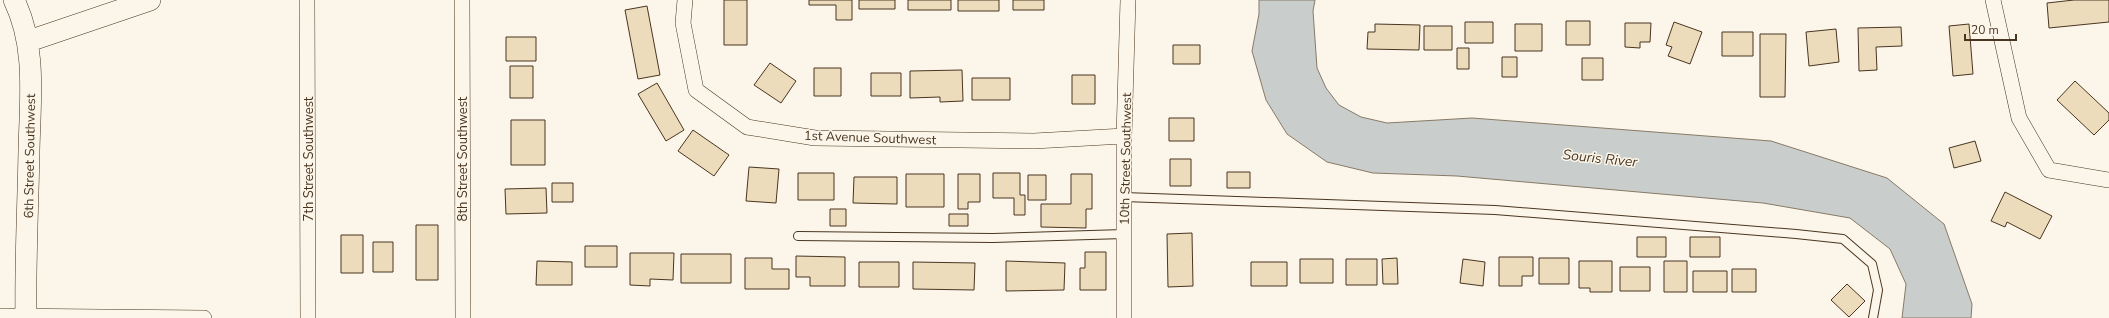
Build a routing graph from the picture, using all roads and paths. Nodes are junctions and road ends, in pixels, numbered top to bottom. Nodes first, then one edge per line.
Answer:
1 (14, 0) edge
2 (150, 0) edge
3 (307, 0) edge
4 (462, 0) edge
5 (685, 0) edge
6 (1128, 0) edge
7 (1993, 0) edge
8 (29, 41) junction
9 (1124, 136) junction
10 (2109, 180) edge
11 (1124, 197) junction
12 (1124, 234) junction
13 (798, 236) dead end
14 (0, 316) edge
15 (26, 317) edge
16 (168, 318) edge
17 (204, 318) edge
18 (308, 318) edge
19 (463, 318) edge
20 (1124, 318) edge
21 (1873, 318) edge

1 - 8 street, 6th Street Southwest
2 - 8 street
3 - 18 street, 7th Street Southwest
4 - 19 street, 8th Street Southwest
5 - 9 street, 1st Avenue Southwest
6 - 9 street, 10th Street Southwest
7 - 10 street
8 - 15 street, 6th Street Southwest
9 - 11 street, 10th Street Southwest
11 - 12 street, 10th Street Southwest
11 - 21 lane
12 - 13 lane
12 - 20 street, 10th Street Southwest
14 - 15 street
15 - 16 street
16 - 17 street

